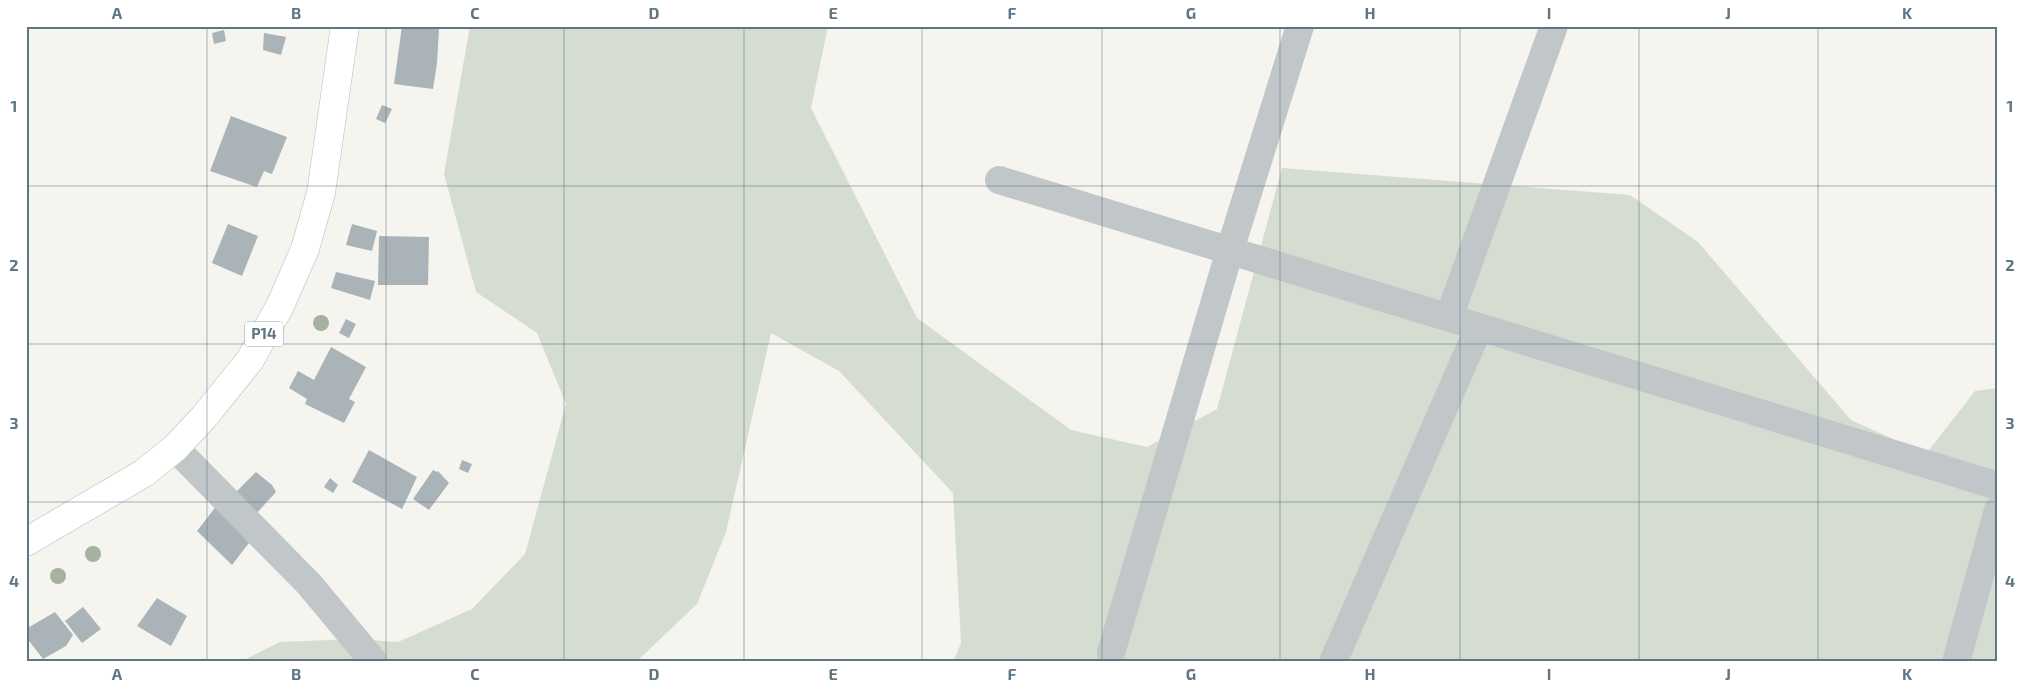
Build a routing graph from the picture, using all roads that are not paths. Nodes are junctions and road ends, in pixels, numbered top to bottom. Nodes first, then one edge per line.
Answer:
1 (345, 26) edge
2 (1300, 26) edge
3 (1554, 26) edge
4 (999, 180) dead end
5 (1230, 250) junction
6 (1449, 317) junction
7 (1479, 327) junction
8 (175, 448) junction
9 (1998, 486) edge
10 (1997, 513) edge
11 (26, 542) edge
12 (1111, 653) dead end
13 (374, 662) edge
14 (1332, 662) edge
15 (1956, 662) edge

1 - 8 main road, P14
2 - 5 street
3 - 6 street
4 - 5 street
5 - 6 street
5 - 12 street
6 - 7 street
7 - 9 street
7 - 14 street
8 - 11 main road, P14
8 - 13 street
10 - 15 street

